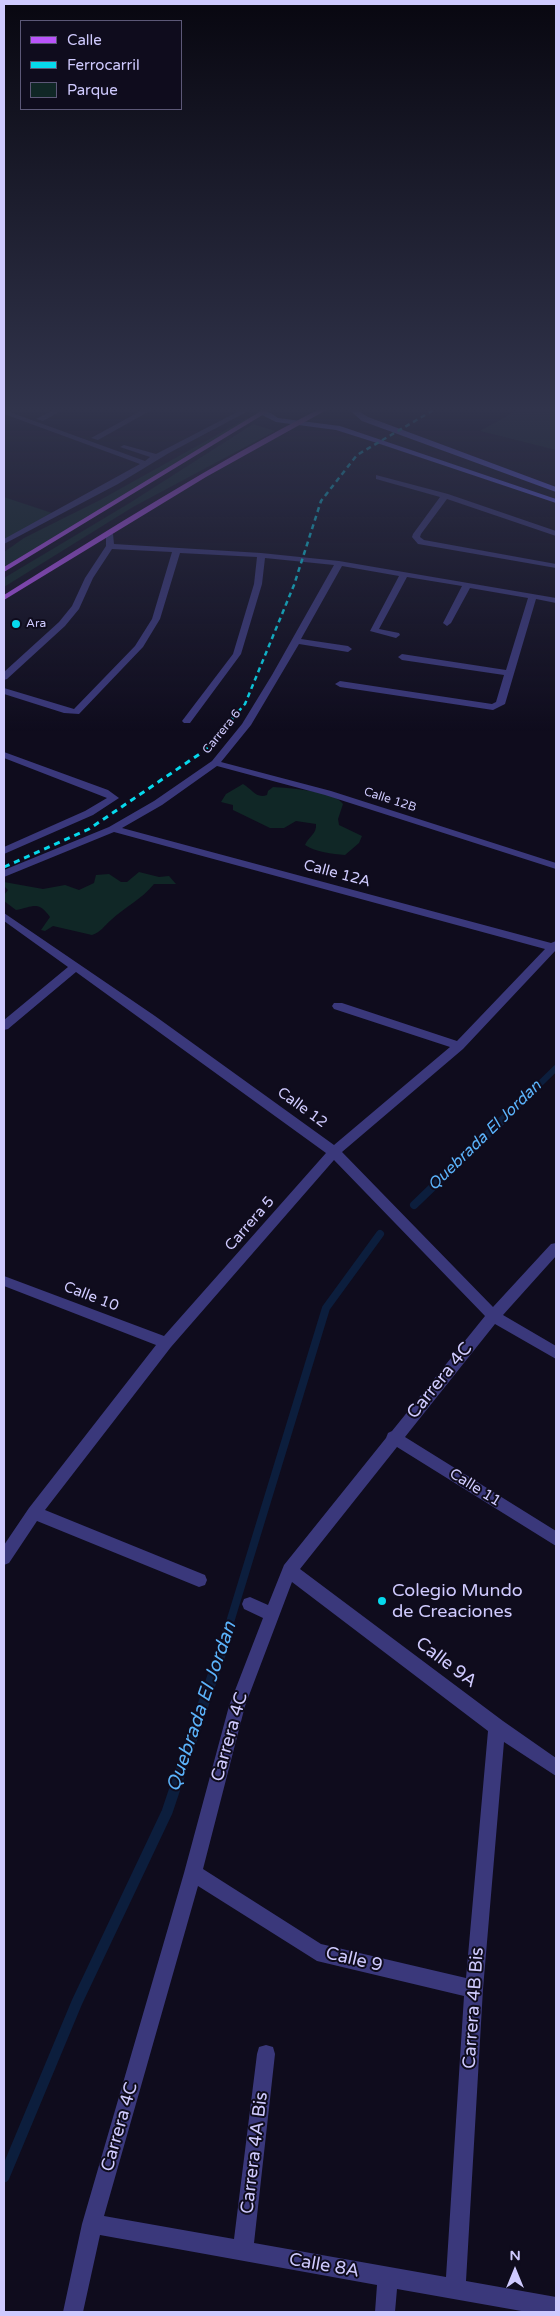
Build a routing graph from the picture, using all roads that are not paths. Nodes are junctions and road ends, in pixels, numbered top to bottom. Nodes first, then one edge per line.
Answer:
1 (52, 516) edge
2 (91, 516) edge
3 (139, 516) edge
4 (430, 516) edge
5 (504, 516) edge
6 (109, 534) junction
7 (556, 534) edge
8 (4, 542) edge
9 (110, 546) junction
10 (177, 550) junction
11 (261, 555) junction
12 (339, 563) junction
13 (556, 566) edge
14 (4, 570) edge
15 (404, 575) junction
16 (467, 584) junction
17 (532, 597) junction
18 (4, 598) edge
19 (556, 600) edge
20 (447, 623) dead end
21 (396, 635) dead end
22 (298, 641) junction
23 (348, 649) dead end
24 (402, 657) dead end
25 (509, 673) junction
26 (4, 677) edge
27 (340, 684) dead end
28 (4, 691) edge
29 (187, 722) dead end
30 (4, 755) edge
31 (215, 763) junction
32 (113, 829) junction
33 (4, 851) edge
34 (556, 866) edge
35 (4, 874) edge
36 (4, 916) edge
37 (555, 946) edge
38 (75, 967) junction
39 (338, 1006) dead end
40 (4, 1026) edge
41 (459, 1046) junction
42 (334, 1152) junction
43 (556, 1248) edge
44 (4, 1281) edge
45 (493, 1316) junction
46 (166, 1343) junction
47 (556, 1353) edge
48 (394, 1437) junction
49 (34, 1513) junction
50 (556, 1539) edge
51 (4, 1558) edge
52 (289, 1570) junction
53 (198, 1580) dead end
54 (250, 1604) dead end
55 (272, 1614) junction
56 (497, 1727) junction
57 (556, 1768) edge
58 (193, 1873) junction
59 (474, 1989) junction
60 (266, 2054) dead end
61 (92, 2224) junction
62 (243, 2252) junction
63 (388, 2278) junction
64 (455, 2290) junction
65 (556, 2308) edge
66 (73, 2312) edge
67 (385, 2312) edge

1 - 8 street
2 - 14 main road
3 - 6 main road
4 - 13 street
5 - 7 street
6 - 9 street
6 - 18 main road
9 - 10 street
9 - 26 street
10 - 11 street
10 - 28 street
11 - 12 street
11 - 29 street
12 - 15 street
12 - 22 street, Carrera 6
15 - 16 street
15 - 21 street
16 - 17 street
16 - 20 street
17 - 19 street
17 - 25 street
22 - 23 street
22 - 31 street, Carrera 6
24 - 25 street
25 - 27 street
30 - 33 street
31 - 32 street, Carrera 6
31 - 34 street, Calle 12B
32 - 35 street, Carrera 6
32 - 37 street, Calle 12A
36 - 38 street, Calle 12
37 - 41 street, Carrera 5
38 - 40 street
38 - 42 street, Calle 12
39 - 41 street
41 - 42 street, Carrera 5
42 - 45 street, Calle 12
42 - 46 street, Carrera 5
43 - 45 street, Carrera 4C
44 - 46 street, Calle 10
45 - 47 street, Calle 12
45 - 48 street, Carrera 4C
46 - 49 street, Carrera 5
48 - 50 street, Calle 11
48 - 52 street, Carrera 4C
49 - 51 street, Carrera 5
49 - 53 street
52 - 55 street, Carrera 4C
52 - 56 street, Calle 9A
54 - 55 street
55 - 58 street, Carrera 4C
56 - 57 street, Calle 9A
56 - 59 street, Carrera 4B Bis
58 - 59 street, Calle 9
58 - 61 street, Carrera 4C
59 - 64 street, Carrera 4B Bis
60 - 62 street, Carrera 4A Bis
61 - 62 street, Calle 8A
61 - 66 street, Carrera 4C
62 - 63 street, Calle 8A
63 - 64 street, Calle 8A
63 - 67 street
64 - 65 street, Calle 8A

